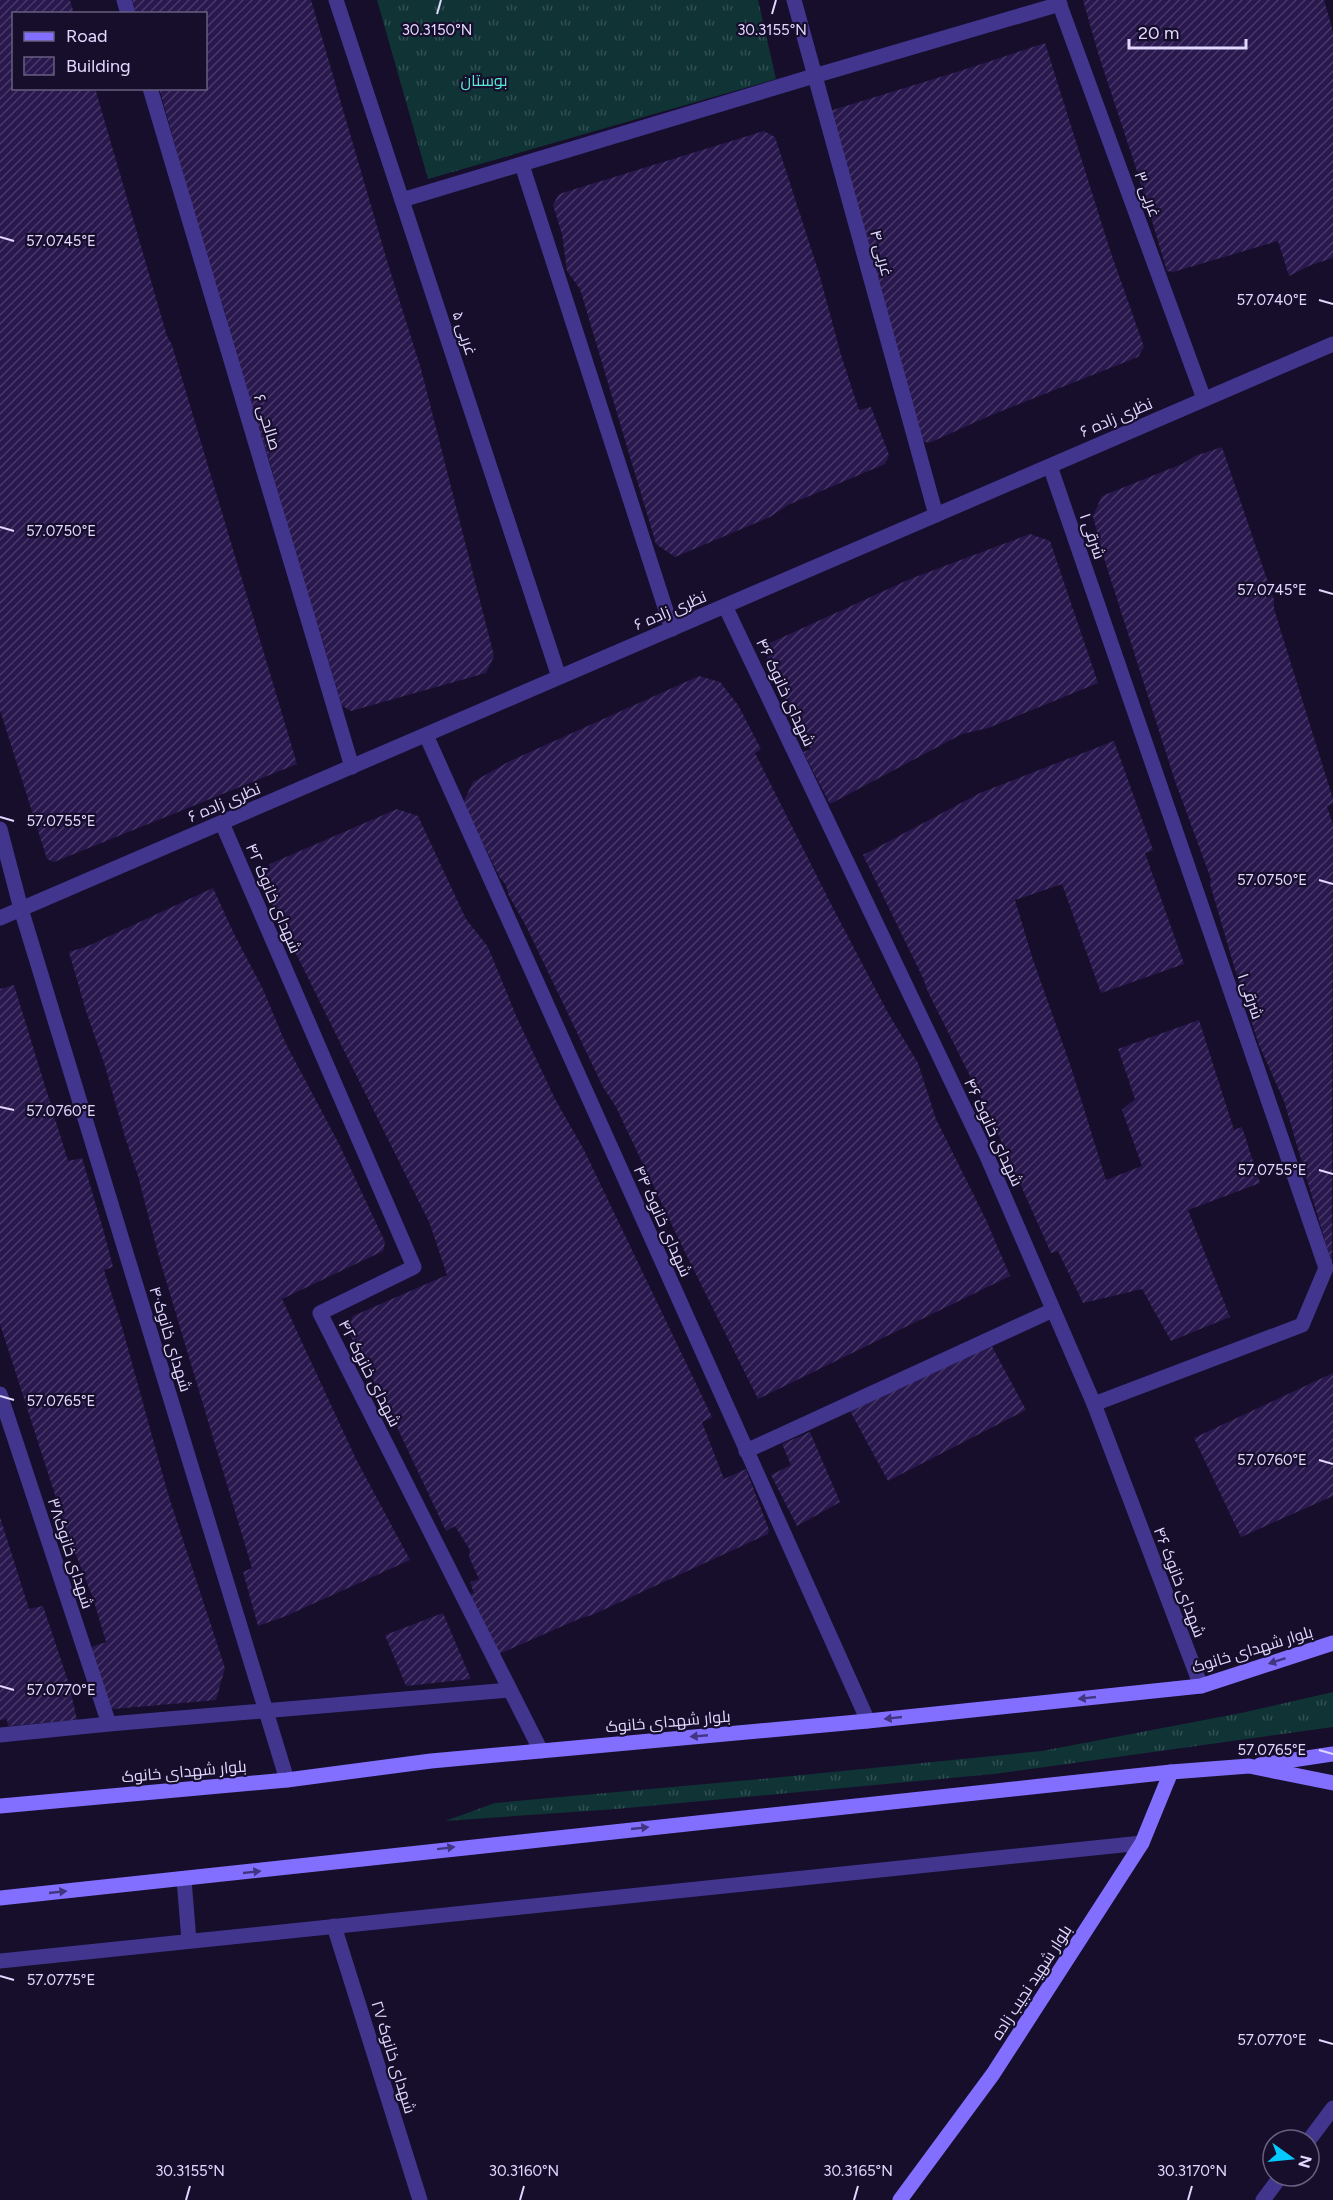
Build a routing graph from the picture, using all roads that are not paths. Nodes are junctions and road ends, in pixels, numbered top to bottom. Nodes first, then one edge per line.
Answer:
1 (336, 0) edge
2 (794, 0) edge
3 (1059, 2) edge
4 (814, 76) junction
5 (151, 90) edge
6 (522, 165) junction
7 (402, 200) junction
8 (1333, 344) edge
9 (1204, 399) junction
10 (1050, 466) junction
11 (936, 515) junction
12 (725, 606) junction
13 (672, 629) junction
14 (559, 677) junction
15 (426, 735) junction
16 (352, 767) junction
17 (222, 823) junction
18 (0, 829) edge
19 (21, 909) junction
20 (0, 918) edge
21 (1053, 1310) junction
22 (0, 1394) edge
23 (1094, 1404) junction
24 (746, 1451) junction
25 (1333, 1643) edge
26 (1201, 1686) junction
27 (510, 1690) junction
28 (266, 1710) junction
29 (868, 1721) junction
30 (108, 1724) junction
31 (0, 1735) edge
32 (541, 1751) junction
33 (1333, 1754) edge
34 (1248, 1766) junction
35 (1171, 1772) junction
36 (286, 1780) junction
37 (1333, 1784) edge
38 (0, 1806) edge
39 (1142, 1844) junction
40 (184, 1879) junction
41 (0, 1898) edge
42 (334, 1926) junction
43 (189, 1941) junction
44 (0, 1961) edge
45 (1333, 2108) edge
46 (1318, 2128) edge
47 (420, 2200) edge
48 (900, 2200) edge

1 - 7 street, ۵ غربی
2 - 4 street, ۴ غربی
3 - 4 street
3 - 9 street, ۳ غربی
4 - 6 street
4 - 11 street, ۴ غربی
5 - 16 street, ۶ صالحی
6 - 7 street
6 - 13 street
7 - 14 street, ۵ غربی
8 - 9 street, نظری زاده ۶
9 - 10 street, نظری زاده ۶
10 - 11 street, نظری زاده ۶
10 - 23 street, شرقی ۱
11 - 12 street, نظری زاده ۶
12 - 13 street, نظری زاده ۶
12 - 21 street, ۴۶ شهدای خانوک
13 - 14 street, نظری زاده ۶
14 - 15 street, نظری زاده ۶
15 - 16 street, نظری زاده ۶
15 - 24 street, ۴۴ شهدای خانوک
16 - 17 street, نظری زاده ۶
17 - 19 street, نظری زاده ۶
17 - 27 street, شهدای خانوک ۴۲
18 - 19 street, شهدای خانوک۴۰
19 - 20 street, نظری زاده ۶
19 - 28 street, شهدای خانوک۴۰
21 - 23 street, ۴۶ شهدای خانوک
21 - 24 street
22 - 30 street, شهدای خانوک۳۸
23 - 26 street, ۴۶ شهدای خانوک
24 - 29 street, ۴۴ شهدای خانوک
25 -> 26 main road, بلوار شهدای خانوک
26 -> 29 main road, بلوار شهدای خانوک
27 - 28 street
27 - 32 street, شهدای خانوک ۴۲
28 - 30 street
28 - 36 street, شهدای خانوک۴۰
29 -> 32 main road, بلوار شهدای خانوک
30 - 31 street
32 - 36 main road, بلوار شهدای خانوک
33 - 34 main road
34 - 35 main road
34 - 37 main road
35 - 39 main road, بلوار شهید نجیب زاده
40 -> 35 main road
36 - 38 main road, بلوار شهدای خانوک
39 - 42 street
39 - 48 main road, بلوار شهید نجیب زاده
41 -> 40 main road
40 - 43 street
42 - 43 street
42 - 47 street, شهدای خانوک ۲۷
43 - 44 street
45 - 46 street

